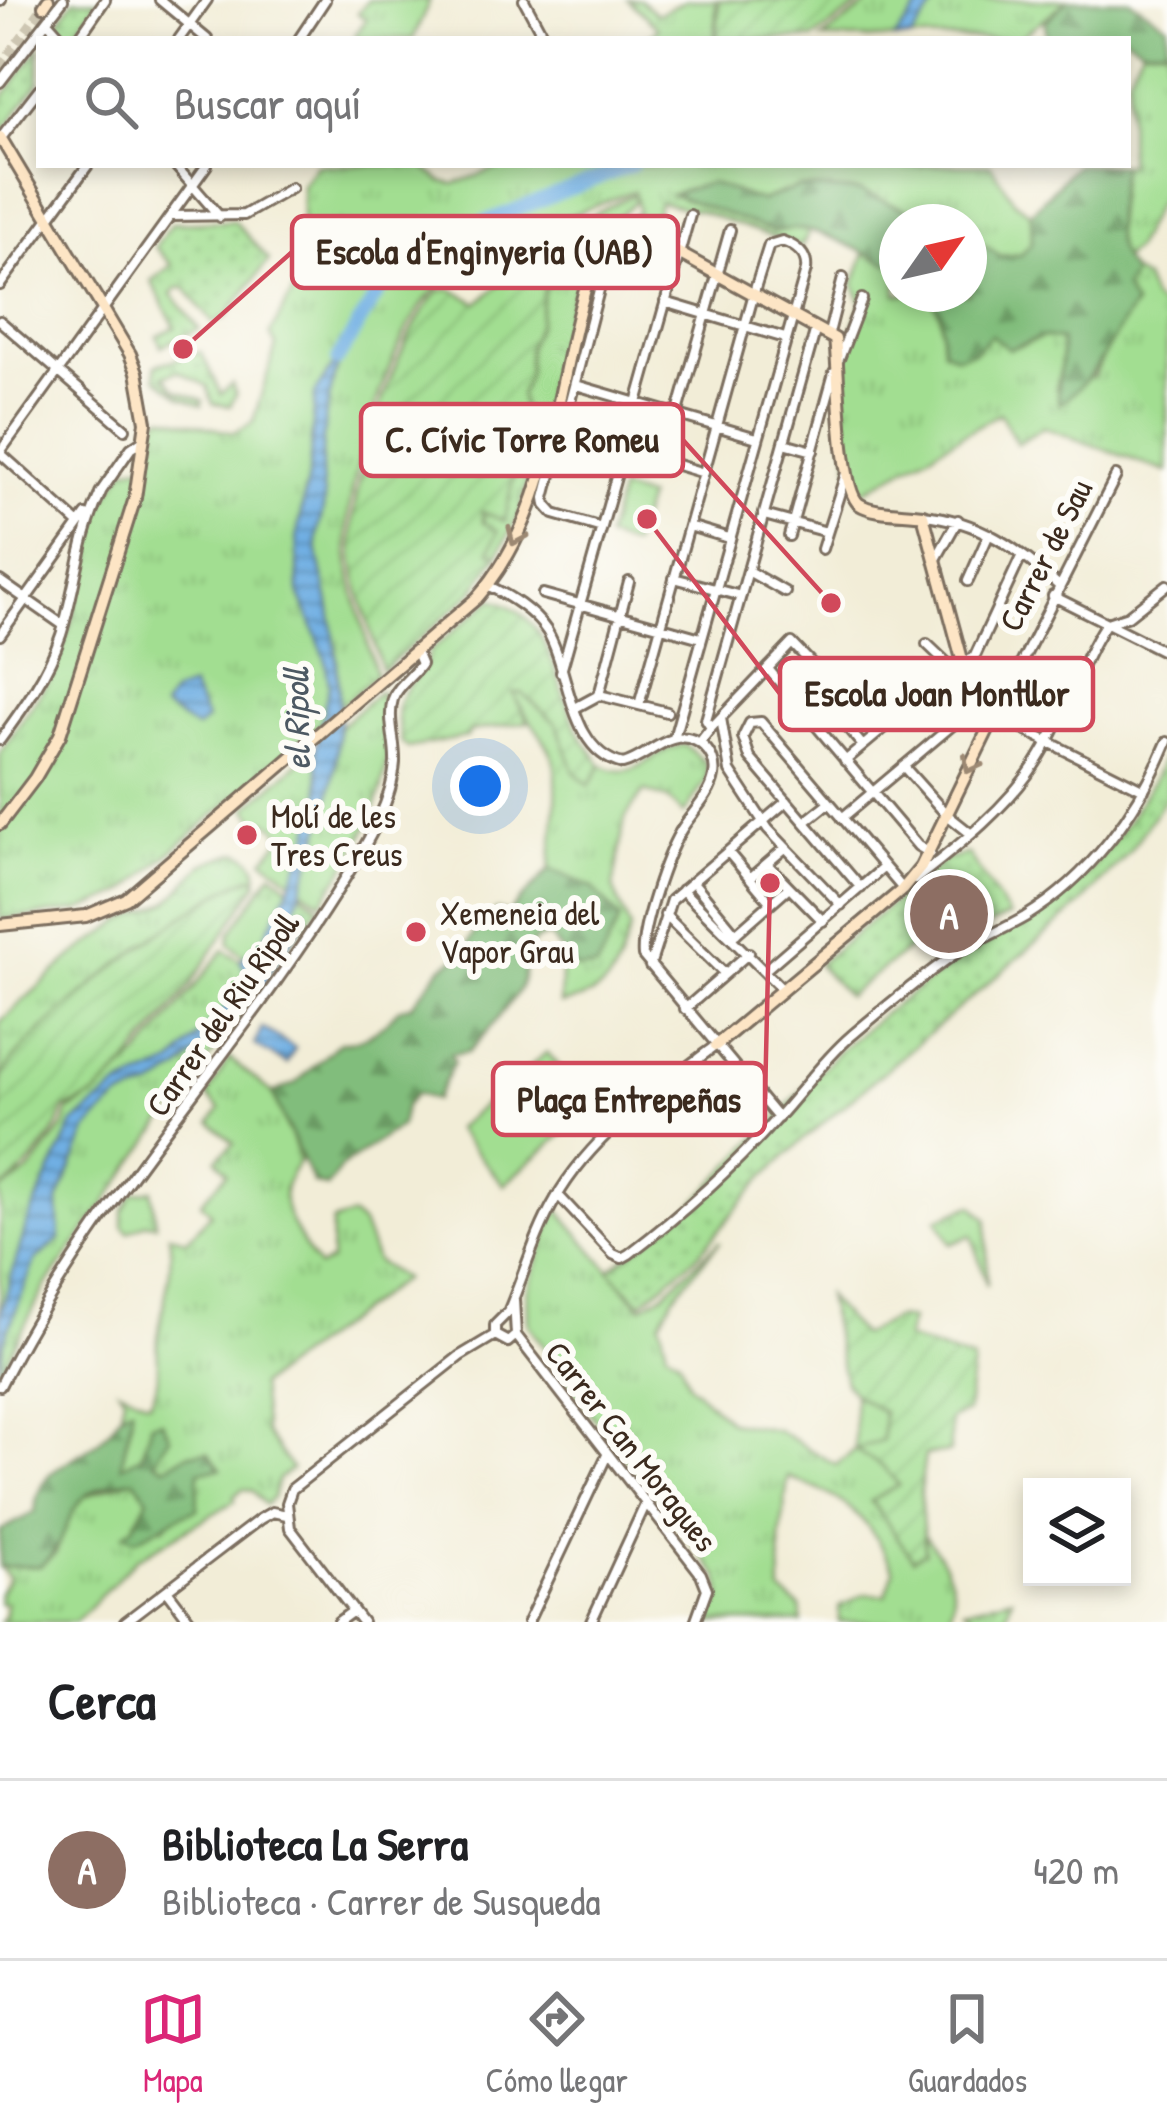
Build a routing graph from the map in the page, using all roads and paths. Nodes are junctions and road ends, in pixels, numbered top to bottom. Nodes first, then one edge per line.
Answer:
1 (63, 0) edge
2 (105, 0) edge
3 (160, 0) edge
4 (207, 0) edge
5 (524, 0) edge
6 (323, 4) edge
7 (47, 21) junction
8 (189, 26) junction
9 (60, 36) edge
10 (80, 36) edge
11 (181, 36) edge
12 (203, 36) edge
13 (300, 36) edge
14 (542, 36) edge
15 (0, 82) edge
16 (36, 93) edge
17 (0, 138) edge
18 (86, 168) edge
19 (178, 168) edge
20 (205, 168) edge
21 (192, 185) junction
22 (291, 188) dead end
23 (690, 215) dead end
24 (171, 216) junction
25 (220, 218) junction
26 (49, 219) junction
27 (730, 230) dead end
28 (680, 252) junction
29 (600, 264) junction
30 (718, 273) junction
31 (843, 278) dead end
32 (0, 285) edge
33 (754, 292) junction
34 (862, 298) dead end
35 (665, 302) junction
36 (102, 310) junction
37 (792, 313) junction
38 (705, 314) junction
39 (0, 321) edge
40 (745, 325) junction
41 (816, 326) junction
42 (829, 333) junction
43 (785, 338) junction
44 (837, 366) junction
45 (58, 372) junction
46 (575, 385) junction
47 (637, 404) junction
48 (676, 415) junction
49 (717, 426) junction
50 (124, 429) dead end
51 (757, 438) junction
52 (145, 440) junction
53 (784, 442) junction
54 (813, 451) junction
55 (0, 453) edge
56 (846, 471) junction
57 (704, 473) junction
58 (1116, 476) dead end
59 (101, 492) junction
60 (764, 514) junction
61 (924, 517) junction
62 (958, 520) junction
63 (793, 523) junction
64 (79, 525) junction
65 (689, 526) junction
66 (602, 528) junction
67 (827, 532) junction
68 (989, 534) junction
69 (789, 536) dead end
70 (729, 538) junction
71 (68, 539) junction
72 (822, 549) dead end
73 (80, 550) junction
74 (1022, 555) junction
75 (935, 560) junction
76 (748, 571) junction
77 (674, 578) junction
78 (0, 581) edge
79 (968, 581) dead end
80 (629, 582) dead end
81 (488, 585) junction
82 (1058, 585) junction
83 (1167, 585) edge
84 (715, 588) junction
85 (785, 592) dead end
86 (544, 594) dead end
87 (741, 596) junction
88 (1053, 596) junction
89 (26, 599) junction
90 (580, 604) junction
91 (620, 616) junction
92 (1106, 623) junction
93 (64, 626) junction
94 (659, 627) junction
95 (0, 634) edge
96 (700, 638) junction
97 (927, 644) dead end
98 (1167, 653) edge
99 (411, 656) junction
100 (963, 662) junction
101 (769, 670) junction
102 (952, 671) junction
103 (561, 674) junction
104 (969, 684) junction
105 (599, 695) junction
106 (788, 695) junction
107 (980, 702) junction
108 (639, 705) junction
109 (575, 708) junction
110 (667, 712) dead end
111 (995, 715) junction
112 (0, 717) edge
113 (721, 718) junction
114 (842, 721) dead end
115 (708, 724) junction
116 (11, 725) junction
117 (674, 738) junction
118 (0, 740) edge
119 (1049, 740) junction
120 (698, 742) junction
121 (1167, 742) edge
122 (863, 746) junction
123 (845, 761) junction
124 (903, 766) junction
125 (1144, 790) junction
126 (871, 792) junction
127 (787, 801) junction
128 (829, 803) junction
129 (946, 814) junction
130 (842, 818) junction
131 (764, 821) junction
132 (805, 823) junction
133 (0, 824) edge
134 (970, 833) junction
135 (785, 848) junction
136 (728, 852) junction
137 (928, 852) junction
138 (941, 859) junction
139 (767, 864) junction
140 (883, 868) junction
141 (750, 878) junction
142 (693, 882) junction
143 (789, 887) junction
144 (861, 888) junction
145 (682, 890) junction
146 (902, 890) junction
147 (771, 903) junction
148 (841, 905) junction
149 (665, 915) junction
150 (823, 921) junction
151 (0, 925) edge
152 (734, 936) junction
153 (749, 953) junction
154 (649, 967) junction
155 (765, 970) junction
156 (725, 974) junction
157 (783, 991) junction
158 (685, 1009) junction
159 (715, 1046) junction
160 (778, 1118) junction
161 (558, 1195) junction
162 (514, 1298) junction
163 (505, 1318) junction
164 (516, 1330) junction
165 (495, 1335) junction
166 (0, 1386) edge
167 (607, 1453) junction
168 (646, 1503) junction
169 (287, 1515) junction
170 (167, 1590) junction
171 (353, 1611) junction
172 (125, 1622) edge
173 (191, 1622) edge
174 (338, 1622) edge
175 (362, 1622) edge
176 (525, 1622) edge
177 (590, 1622) edge
178 (695, 1622) edge

1 - 7 street
2 - 10 street
3 - 8 street
4 - 8 street
5 - 14 street
6 - 13 street
7 - 9 street
7 - 15 street
8 - 11 street
8 - 12 street
16 - 17 street
17 - 26 street
18 - 26 street
19 - 21 street
20 - 21 street
21 - 24 street
21 - 25 street
22 - 25 street
23 - 28 street
24 - 25 street
24 - 36 street
26 - 32 street
26 - 36 street
27 - 30 street
28 - 29 street
28 - 30 street
28 - 35 street
29 - 46 street
29 -> 81 street
30 - 33 street
30 - 38 street
31 - 42 street
33 - 37 street
33 - 37 street
33 - 40 street
34 - 44 street
35 - 38 street
35 - 47 street
36 - 45 street
36 - 52 street
37 - 41 street
37 - 43 street
38 - 40 street
38 - 48 street
39 - 45 street
40 - 43 street
40 - 49 street
41 - 42 street
41 - 53 street
42 - 44 street
43 - 51 street
44 - 54 street
44 - 56 street
45 - 50 street
45 - 55 street
46 - 47 street
46 - 66 street
47 - 48 street
47 - 66 street
48 - 49 street
48 - 57 street
49 - 51 street
49 - 57 street
51 - 70 street
52 - 59 street
52 - 133 street
53 - 54 street
53 - 60 street
54 - 63 street
55 - 64 street
56 - 61 street
56 - 67 street
57 - 65 street
58 - 82 street, Carrer de Sau
59 - 64 street
59 - 73 street
60 - 63 street
60 - 76 street
61 - 62 street
61 - 75 street
62 - 68 street
62 - 75 street
63 - 67 street
63 - 69 street
64 - 71 street
65 - 70 street
65 - 77 street
66 - 90 street
67 - 72 street
68 - 74 street
68 - 79 street
70 - 84 street
71 - 73 street
71 - 89 street
73 - 93 street
74 - 82 street
74 - 100 street
75 - 100 street
76 - 85 street
76 - 87 street
77 - 84 street
77 - 94 street
78 - 89 street
80 - 91 street
81 - 99 street
81 - 103 street
82 - 88 street, Carrer de Sau
83 - 92 street
84 - 87 street
84 - 96 street
86 - 90 street
87 - 115 street
88 - 92 street
88 - 111 street, Carrer de Sau
89 - 93 street
89 - 95 street
90 - 91 street
90 - 103 street
91 - 94 street
91 - 105 street
92 - 98 street
92 - 119 street
93 - 116 street
94 - 96 street
94 - 108 street
96 - 117 street
97 - 102 street
99 - 151 street
99 - 166 street, Carrer del Riu Ripoll
100 - 102 street
100 - 104 street
101 - 106 street
101 - 106 street
101 - 113 street
102 - 104 street
102 - 122 street
103 - 109 street
104 - 107 street
105 - 108 street
105 - 109 street
106 - 123 street
107 - 111 street
107 - 124 street
108 - 110 street
109 - 117 street
111 - 119 street
111 -> 129 street, Carrer de Sau
112 - 116 street
113 - 115 street
113 - 131 street
114 - 122 street
115 - 120 street
116 - 118 street
117 - 120 street
119 - 125 street
119 - 134 street
120 - 154 street
121 - 125 street
122 - 123 street
123 - 126 street
124 - 126 street
124 - 129 street
125 - 160 street
126 - 130 street
126 - 137 street
127 - 128 street
127 - 131 street
127 - 132 street
128 - 130 street
128 - 132 street
129 - 134 street
129 - 137 street, Carrer de Sau
130 - 140 street
131 - 135 street
131 - 136 street
132 - 144 street
134 - 138 street
135 - 139 street
135 - 148 street
136 - 141 street
136 - 142 street
137 - 138 street
137 - 146 street, Carrer de Sau
138 - 146 street
139 - 141 street
139 - 143 street
140 - 144 street
140 - 146 street
141 - 147 street
142 - 145 street
142 - 152 street
143 - 147 street
143 - 150 street
144 - 148 street
145 - 149 street
145 - 152 street
146 - 157 street, Carrer de Sau
147 - 152 street
148 - 150 street
149 - 154 street
149 - 156 street
150 - 155 street
152 - 153 street
153 - 155 street
153 - 156 street
154 - 158 street
155 - 157 street
156 - 158 street
157 - 159 street, Carrer de Sau
158 - 159 street
159 - 160 street
159 - 161 street
160 - 161 street
161 - 162 street
162 - 163 street
162 - 164 street
163 - 164 street, Carrer Can Moragues
163 - 165 street
164 - 165 street
164 - 167 street, Carrer Can Moragues
165 - 169 street
167 - 168 street, Carrer Can Moragues
167 - 176 street
168 - 177 street
168 - 178 street, Carrer Can Moragues
169 - 170 street
169 - 171 street
170 - 172 street
170 - 173 street
171 - 174 street
171 - 175 street

